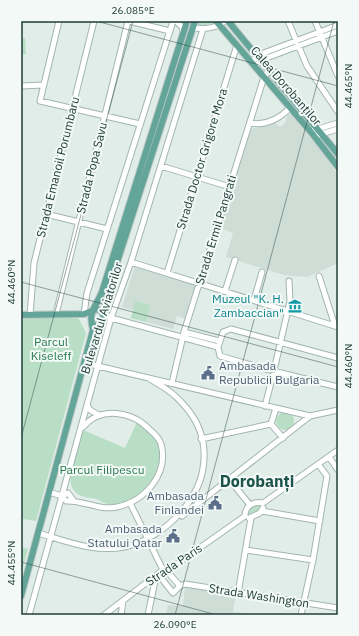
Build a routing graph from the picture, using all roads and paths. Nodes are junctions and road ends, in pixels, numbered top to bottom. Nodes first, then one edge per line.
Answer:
1 (59, 21) edge
2 (94, 21) edge
3 (129, 21) edge
4 (173, 21) edge
5 (195, 21) edge
6 (288, 21) edge
7 (315, 21) edge
8 (222, 22) edge
9 (184, 23) edge
10 (338, 25) edge
11 (203, 29) junction
12 (170, 31) junction
13 (338, 31) edge
14 (321, 34) junction
15 (298, 43) junction
16 (237, 45) junction
17 (259, 59) junction
18 (253, 64) junction
19 (269, 70) junction
20 (338, 76) edge
21 (264, 77) junction
22 (43, 85) junction
23 (21, 86) edge
24 (290, 108) junction
25 (72, 109) junction
26 (338, 112) edge
27 (105, 116) junction
28 (250, 123) junction
29 (338, 123) edge
30 (140, 124) junction
31 (338, 129) edge
32 (320, 130) junction
33 (313, 134) junction
34 (338, 154) edge
35 (161, 166) junction
36 (338, 167) edge
37 (196, 177) junction
38 (230, 187) junction
39 (46, 214) junction
40 (79, 222) junction
41 (107, 229) junction
42 (235, 260) dead end
43 (131, 262) junction
44 (262, 272) dead end
45 (167, 273) junction
46 (318, 276) dead end
47 (289, 281) dead end
48 (200, 284) junction
49 (225, 292) junction
50 (103, 298) junction
51 (254, 300) junction
52 (92, 310) junction
53 (288, 311) junction
54 (104, 313) junction
55 (56, 314) junction
56 (84, 314) junction
57 (21, 315) edge
58 (30, 315) junction
59 (111, 318) junction
60 (90, 319) junction
61 (102, 321) junction
62 (336, 326) edge
63 (93, 330) junction
64 (184, 332) junction
65 (177, 335) junction
66 (183, 338) junction
67 (219, 341) junction
68 (281, 342) junction
69 (218, 347) junction
70 (338, 358) edge
71 (85, 363) junction
72 (98, 366) junction
73 (275, 366) junction
74 (269, 370) junction
75 (275, 373) junction
76 (150, 379) junction
77 (174, 384) junction
78 (338, 387) edge
79 (173, 394) junction
80 (87, 405) junction
81 (265, 406) junction
82 (276, 408) junction
83 (338, 410) edge
84 (295, 413) junction
85 (99, 415) junction
86 (310, 416) junction
87 (271, 424) junction
88 (296, 427) junction
89 (81, 429) junction
90 (282, 438) junction
91 (201, 439) junction
92 (338, 450) edge
93 (328, 457) junction
94 (318, 464) junction
95 (338, 470) edge
96 (229, 479) junction
97 (66, 482) junction
98 (49, 492) junction
99 (196, 493) junction
100 (70, 494) junction
101 (62, 496) junction
102 (73, 500) junction
103 (202, 500) junction
104 (130, 503) junction
105 (262, 503) junction
106 (250, 504) junction
107 (262, 511) junction
108 (245, 516) junction
109 (251, 518) junction
110 (320, 521) junction
111 (172, 523) junction
112 (38, 533) junction
113 (50, 537) junction
114 (147, 538) junction
115 (246, 550) junction
116 (313, 560) junction
117 (165, 570) junction
118 (157, 575) junction
119 (180, 586) junction
120 (238, 593) junction
121 (21, 596) edge
122 (123, 600) junction
123 (304, 603) junction
124 (113, 608) junction
125 (338, 608) edge
126 (121, 614) edge
127 (29, 615) edge
128 (104, 615) edge
129 (148, 615) edge
130 (301, 615) edge

1 - 22 street
2 - 25 street, Strada Emanoil Porumbaru
3 - 12 street
3 - 27 street, Strada Popa Savu
4 - 12 street, Bulevardul Aviatorilor
5 - 9 main road, Bulevardul Aviatorilor
6 - 15 street
7 - 14 street
8 - 11 street
8 - 16 main road, Calea Dorobanților
8 - 17 main road, Calea Dorobanților
9 - 11 street
9 - 50 main road, Bulevardul Aviatorilor
9 - 50 main road, Bulevardul Aviatorilor
10 - 14 street
11 - 35 street, Bulevardul Aviatorilor
12 - 30 street, Bulevardul Aviatorilor
13 - 14 street
14 - 15 street
14 - 20 street
15 - 17 street
15 - 26 street
16 - 18 main road, Calea Dorobanților
16 - 37 street, Strada Doctor Grigore Mora
17 - 18 street
17 - 19 main road, Calea Dorobanților
18 - 21 main road, Calea Dorobanților
19 - 21 street, Strada Ermil Pangrati
19 - 32 main road, Calea Dorobanților
21 - 24 main road, Calea Dorobanților
21 - 28 street, Strada Ermil Pangrati
22 - 23 street
22 - 25 street
24 - 28 street
24 - 33 main road, Calea Dorobanților
25 - 27 street
25 - 39 street, Strada Emanoil Porumbaru
27 - 30 street
27 - 40 street, Strada Popa Savu
28 - 38 street, Strada Ermil Pangrati
29 - 32 street
30 - 41 street, Bulevardul Aviatorilor
31 - 32 street
32 - 33 street
32 - 34 main road, Calea Dorobanților
33 - 36 main road, Calea Dorobanților
35 - 37 street
35 - 43 street, Bulevardul Aviatorilor
37 - 38 street
37 - 45 street, Strada Doctor Grigore Mora
38 - 48 street, Strada Ermil Pangrati
39 - 40 street
39 - 58 street, Strada Emanoil Porumbaru
40 - 41 street
40 - 55 street, Strada Popa Savu
41 - 56 street, Bulevardul Aviatorilor
42 - 49 street
43 - 45 street
43 - 59 street, Bulevardul Aviatorilor
44 - 51 street
45 - 48 street
46 - 62 street
47 - 53 street
48 - 49 street
48 - 64 street, Strada Ermil Pangrati
49 - 51 street
50 - 52 main road
50 - 54 main road
51 - 53 street
52 - 54 main road
52 - 56 main road
52 - 60 main road
53 - 62 street
53 - 68 street
54 - 59 street
54 - 61 main road
55 - 56 main road
55 - 58 main road
56 - 60 main road
57 - 58 main road
59 - 61 street
59 - 65 street
59 - 72 street, Bulevardul Aviatorilor
60 - 61 main road
60 - 63 main road
61 - 63 main road
63 - 71 main road, Bulevardul Aviatorilor
64 - 65 street
64 - 66 street, Strada Ermil Pangrati
64 - 67 street
65 - 66 street
66 - 69 street
66 - 77 street, Strada Ermil Pangrati
67 - 68 street
67 - 69 street
68 - 70 street
68 - 73 street
69 - 74 street
71 - 72 street
71 - 98 main road, Bulevardul Aviatorilor
72 - 76 street
72 - 80 street, Bulevardul Aviatorilor
73 - 74 street
73 - 75 street
74 - 75 street
75 - 78 street
75 - 81 street
76 - 77 street
76 - 79 street
77 - 79 street, Strada Ermil Pangrati
77 - 81 street
79 - 91 street
80 - 85 street
80 - 89 street, Bulevardul Aviatorilor
81 - 82 street
82 - 84 street
82 - 87 street
83 - 86 street
84 - 86 street
84 - 88 street
85 - 89 street
85 - 104 street
86 - 88 street
87 - 90 street
87 - 91 street
88 - 90 street
89 - 97 street, Bulevardul Aviatorilor
90 - 96 street
91 - 99 street
92 - 93 street
93 - 94 street
93 - 95 street
94 - 105 street
94 - 110 street
96 - 103 street
96 - 106 street
97 - 100 street
97 - 101 street, Bulevardul Aviatorilor
98 - 101 street
98 - 112 main road, Bulevardul Aviatorilor
99 - 103 street
99 - 111 street
100 - 101 street
100 - 102 street
101 - 102 street
101 - 113 street, Bulevardul Aviatorilor
102 - 104 street
103 - 111 street
104 - 114 street
105 - 106 street
105 - 107 street
106 - 108 street
107 - 109 street
107 - 110 street
108 - 109 street
108 - 117 street, Strada Paris
109 - 115 street
110 - 116 street
111 - 114 street
112 - 113 street
112 - 121 main road, Bulevardul Aviatorilor
113 - 114 street
113 - 127 street, Bulevardul Aviatorilor
114 - 117 street
115 - 116 street
115 - 120 street
116 - 123 street
117 - 118 street, Strada Paris
117 - 119 street
118 - 119 street, Strada Washington
118 - 122 street, Strada Paris
118 - 129 street
119 - 120 street, Strada Washington
120 - 123 street, Strada Washington
122 - 124 street, Strada Paris
122 - 126 street
123 - 125 street, Strada Washington
123 - 130 street
124 - 126 street
124 - 128 street, Strada Paris

